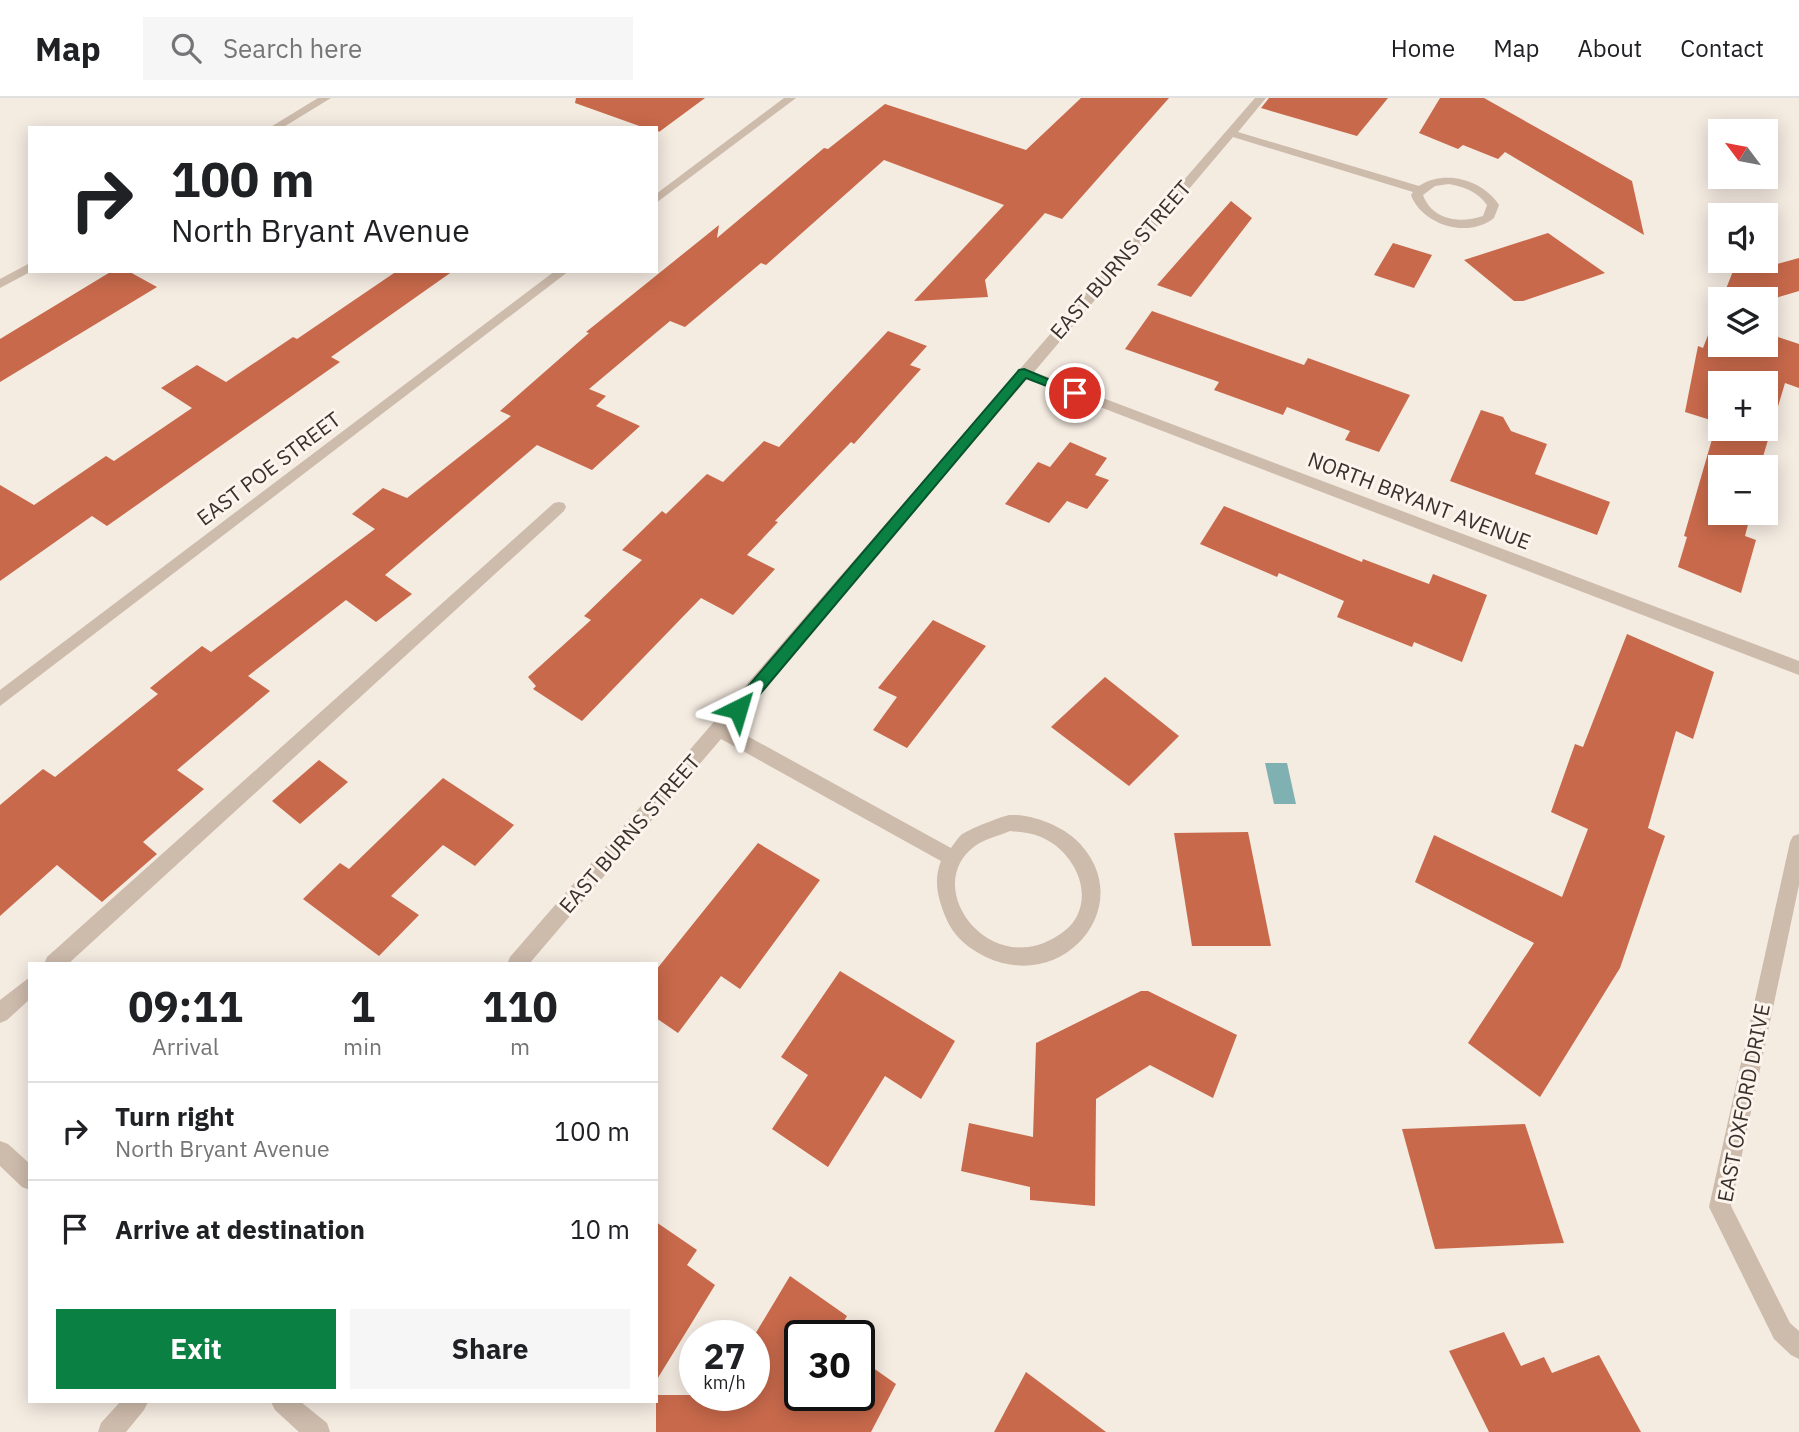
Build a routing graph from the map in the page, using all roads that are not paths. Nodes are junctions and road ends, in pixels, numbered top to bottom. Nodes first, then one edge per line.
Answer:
1 (326, 98) edge
2 (791, 98) edge
3 (1261, 98) edge
4 (277, 126) edge
5 (1230, 133) junction
6 (1420, 190) junction
7 (658, 198) edge
8 (28, 268) edge
9 (560, 273) edge
10 (0, 284) edge
11 (1024, 373) junction
12 (559, 507) dead end
13 (1799, 668) edge
14 (0, 699) edge
15 (721, 730) junction
16 (1799, 842) edge
17 (952, 858) junction
18 (56, 962) edge
19 (519, 962) edge
20 (28, 988) edge
21 (0, 1013) edge
22 (0, 1152) edge
23 (28, 1177) edge
24 (1799, 1347) edge
25 (135, 1403) edge
26 (284, 1403) edge
27 (110, 1432) edge
28 (318, 1432) edge

1 - 4 street
2 - 7 street
3 - 5 street, EAST BURNS STREET
5 - 6 street
5 - 11 street, EAST BURNS STREET
6 - 6 street
8 - 10 street
9 - 14 street, EAST POE STREET
11 - 13 street, NORTH BRYANT AVENUE
11 - 15 street, EAST BURNS STREET
12 - 18 street
15 - 17 street
15 - 19 street, EAST BURNS STREET
16 - 24 street, EAST OXFORD DRIVE
17 - 17 street
20 - 21 street
22 - 23 street
25 - 27 street
26 - 28 street

